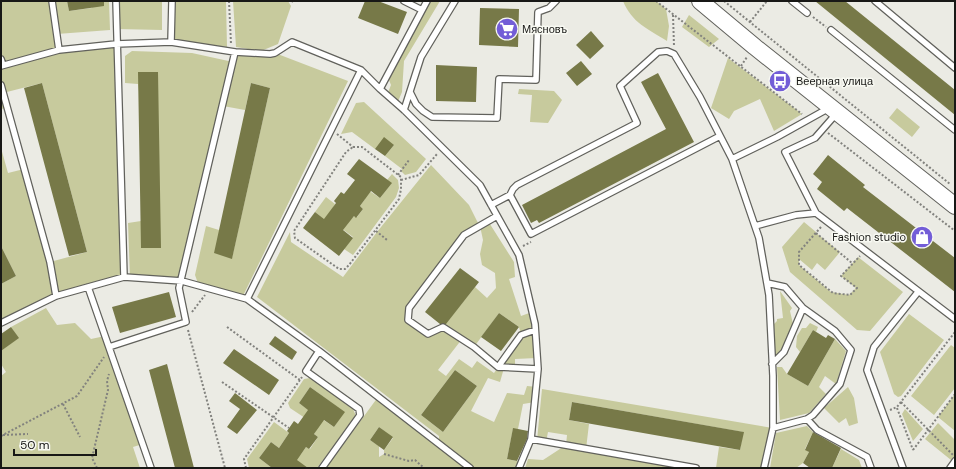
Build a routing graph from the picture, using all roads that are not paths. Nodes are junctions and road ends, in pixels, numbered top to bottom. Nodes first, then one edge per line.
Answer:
1 (52, 1) edge
2 (116, 1) edge
3 (172, 1) edge
4 (404, 1) edge
5 (426, 1) edge
6 (454, 1) edge
7 (556, 1) edge
8 (700, 1) edge
9 (792, 1) edge
10 (875, 1) edge
11 (422, 10) junction
12 (807, 13) road end
13 (831, 30) road end
14 (171, 42) junction
15 (116, 44) junction
16 (59, 50) junction
17 (233, 52) junction
18 (2, 63) edge
19 (955, 68) edge
20 (361, 70) junction
21 (1, 85) edge
22 (380, 89) junction
23 (410, 92) junction
24 (404, 110) junction
25 (834, 110) junction
26 (955, 130) edge
27 (720, 136) junction
28 (732, 159) junction
29 (510, 195) junction
30 (491, 205) junction
31 (955, 206) edge
32 (816, 214) junction
33 (497, 216) junction
34 (755, 226) junction
35 (124, 277) junction
36 (182, 281) junction
37 (767, 283) junction
38 (88, 287) junction
39 (918, 292) junction
40 (56, 296) junction
41 (247, 299) junction
42 (803, 308) junction
43 (955, 319) edge
44 (1, 323) edge
45 (534, 330) junction
46 (109, 348) junction
47 (319, 351) junction
48 (772, 364) junction
49 (498, 367) junction
50 (538, 369) junction
51 (807, 419) junction
52 (774, 428) junction
53 (531, 439) junction
54 (955, 461) edge
55 (151, 468) edge
56 (322, 468) edge
57 (470, 468) edge
58 (519, 468) edge
59 (696, 468) edge
60 (764, 468) edge
61 (871, 468) edge
62 (903, 468) edge
63 (950, 468) edge

1 - 16 lane
2 - 15 lane
3 - 14 lane
4 - 11 lane
5 - 11 lane
6 - 23 lane
7 - 23 lane
8 - 25 street
9 - 12 lane
10 - 19 lane
11 - 22 lane
13 - 26 lane
14 - 15 lane
14 - 17 lane
15 - 16 lane
15 - 35 lane
16 - 18 lane
17 - 20 lane
17 - 36 lane
20 - 22 lane
20 - 41 lane
21 - 40 lane
22 - 24 lane
23 - 24 lane
24 - 30 lane
25 - 28 lane
25 - 31 street
25 - 32 lane
27 - 28 lane
27 - 29 lane
27 - 29 lane
28 - 34 lane
29 - 30 lane
30 - 33 lane
32 - 34 lane
32 - 39 lane
33 - 45 lane
33 - 49 lane
34 - 37 lane
35 - 36 lane
35 - 38 lane
36 - 41 lane
36 - 46 lane
37 - 42 lane
37 - 48 lane
38 - 40 lane
38 - 46 lane
39 - 43 lane
39 - 62 lane
40 - 44 lane
41 - 47 lane
42 - 48 lane
42 - 51 lane
45 - 49 lane
45 - 50 lane
46 - 55 lane
47 - 56 lane
47 - 57 lane
48 - 52 lane
49 - 50 lane
50 - 53 lane
51 - 52 lane
51 - 61 lane
52 - 60 lane
53 - 58 lane
53 - 59 lane
54 - 63 lane

